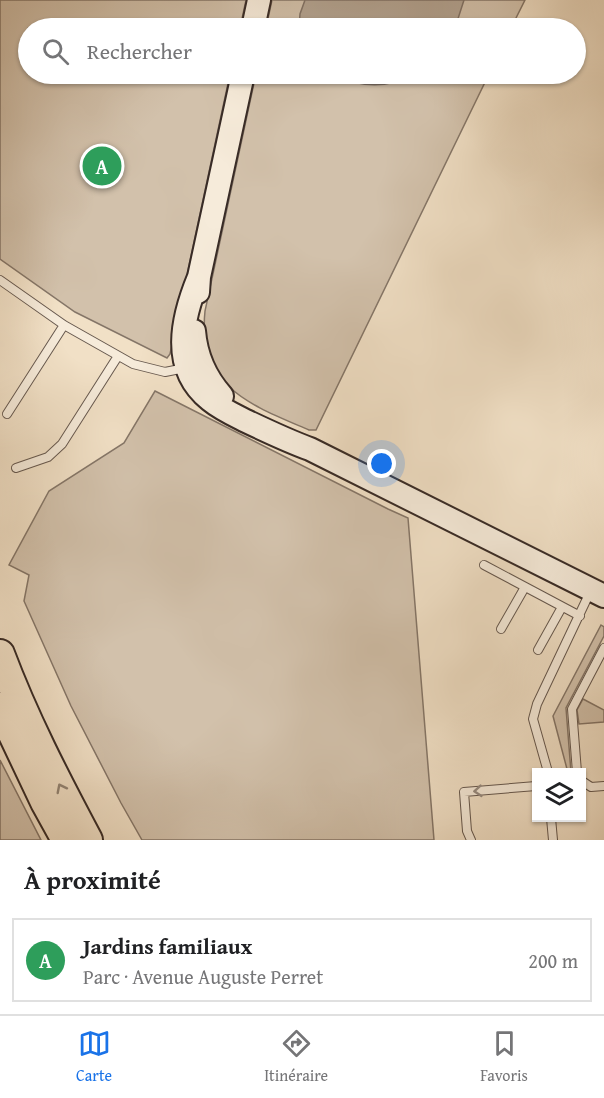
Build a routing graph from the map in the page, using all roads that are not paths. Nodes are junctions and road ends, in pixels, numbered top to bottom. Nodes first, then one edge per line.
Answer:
1 (259, 0) edge
2 (255, 18) edge
3 (241, 84) edge
4 (0, 280) edge
5 (64, 325) junction
6 (118, 356) junction
7 (194, 367) junction
8 (7, 414) dead end
9 (16, 468) dead end
10 (484, 565) dead end
11 (525, 587) junction
12 (597, 593) edge
13 (562, 607) junction
14 (580, 616) junction
15 (501, 628) dead end
16 (604, 648) edge
17 (538, 650) dead end
18 (0, 654) edge
19 (0, 707) edge
20 (547, 768) edge
21 (577, 768) edge
22 (586, 784) edge
23 (532, 786) edge
24 (604, 786) edge
25 (551, 822) edge
26 (66, 840) edge
27 (88, 840) edge
28 (471, 840) edge
29 (553, 840) edge

1 - 2 street
3 - 7 street
4 - 5 lane
5 - 6 lane
5 - 8 lane
6 - 7 lane
6 - 9 lane
7 - 12 street
10 - 11 lane
11 - 13 lane
11 - 15 lane
12 - 14 lane
13 - 14 lane
13 - 17 lane
14 - 20 lane
16 - 21 lane
27 -> 18 highway
19 - 26 highway
22 - 24 lane
23 -> 28 lane
25 - 29 lane

